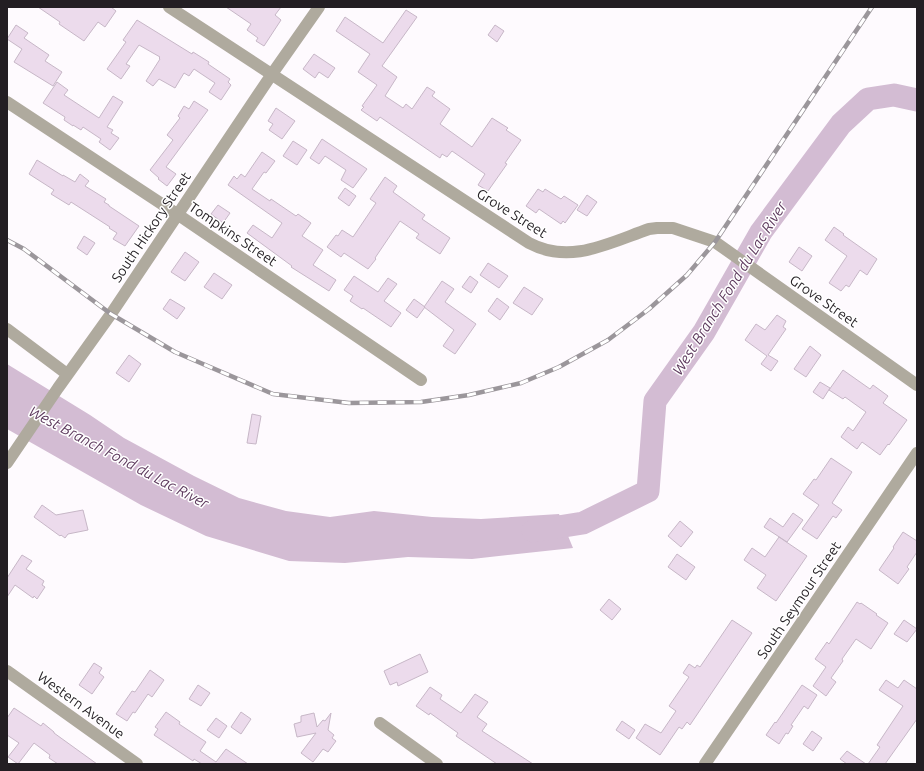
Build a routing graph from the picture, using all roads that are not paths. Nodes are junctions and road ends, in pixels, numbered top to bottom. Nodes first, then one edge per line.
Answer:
1 (169, 7) edge
2 (319, 7) edge
3 (272, 74) junction
4 (7, 102) edge
5 (177, 214) junction
6 (7, 330) edge
7 (67, 374) junction
8 (421, 380) dead end
9 (917, 385) edge
10 (917, 453) edge
11 (7, 463) edge
12 (7, 671) edge
13 (380, 723) dead end
14 (137, 764) edge
15 (437, 764) edge
16 (705, 764) edge

1 - 3 street, Grove Street
2 - 3 street, South Hickory Street
3 - 5 street, South Hickory Street
3 - 9 street, Grove Street
4 - 5 street, Tompkins Street
5 - 7 street, South Hickory Street
5 - 8 street, Tompkins Street
6 - 7 street
7 - 11 street, South Hickory Street
10 - 16 street, South Seymour Street
12 - 14 street, Western Avenue
13 - 15 street

